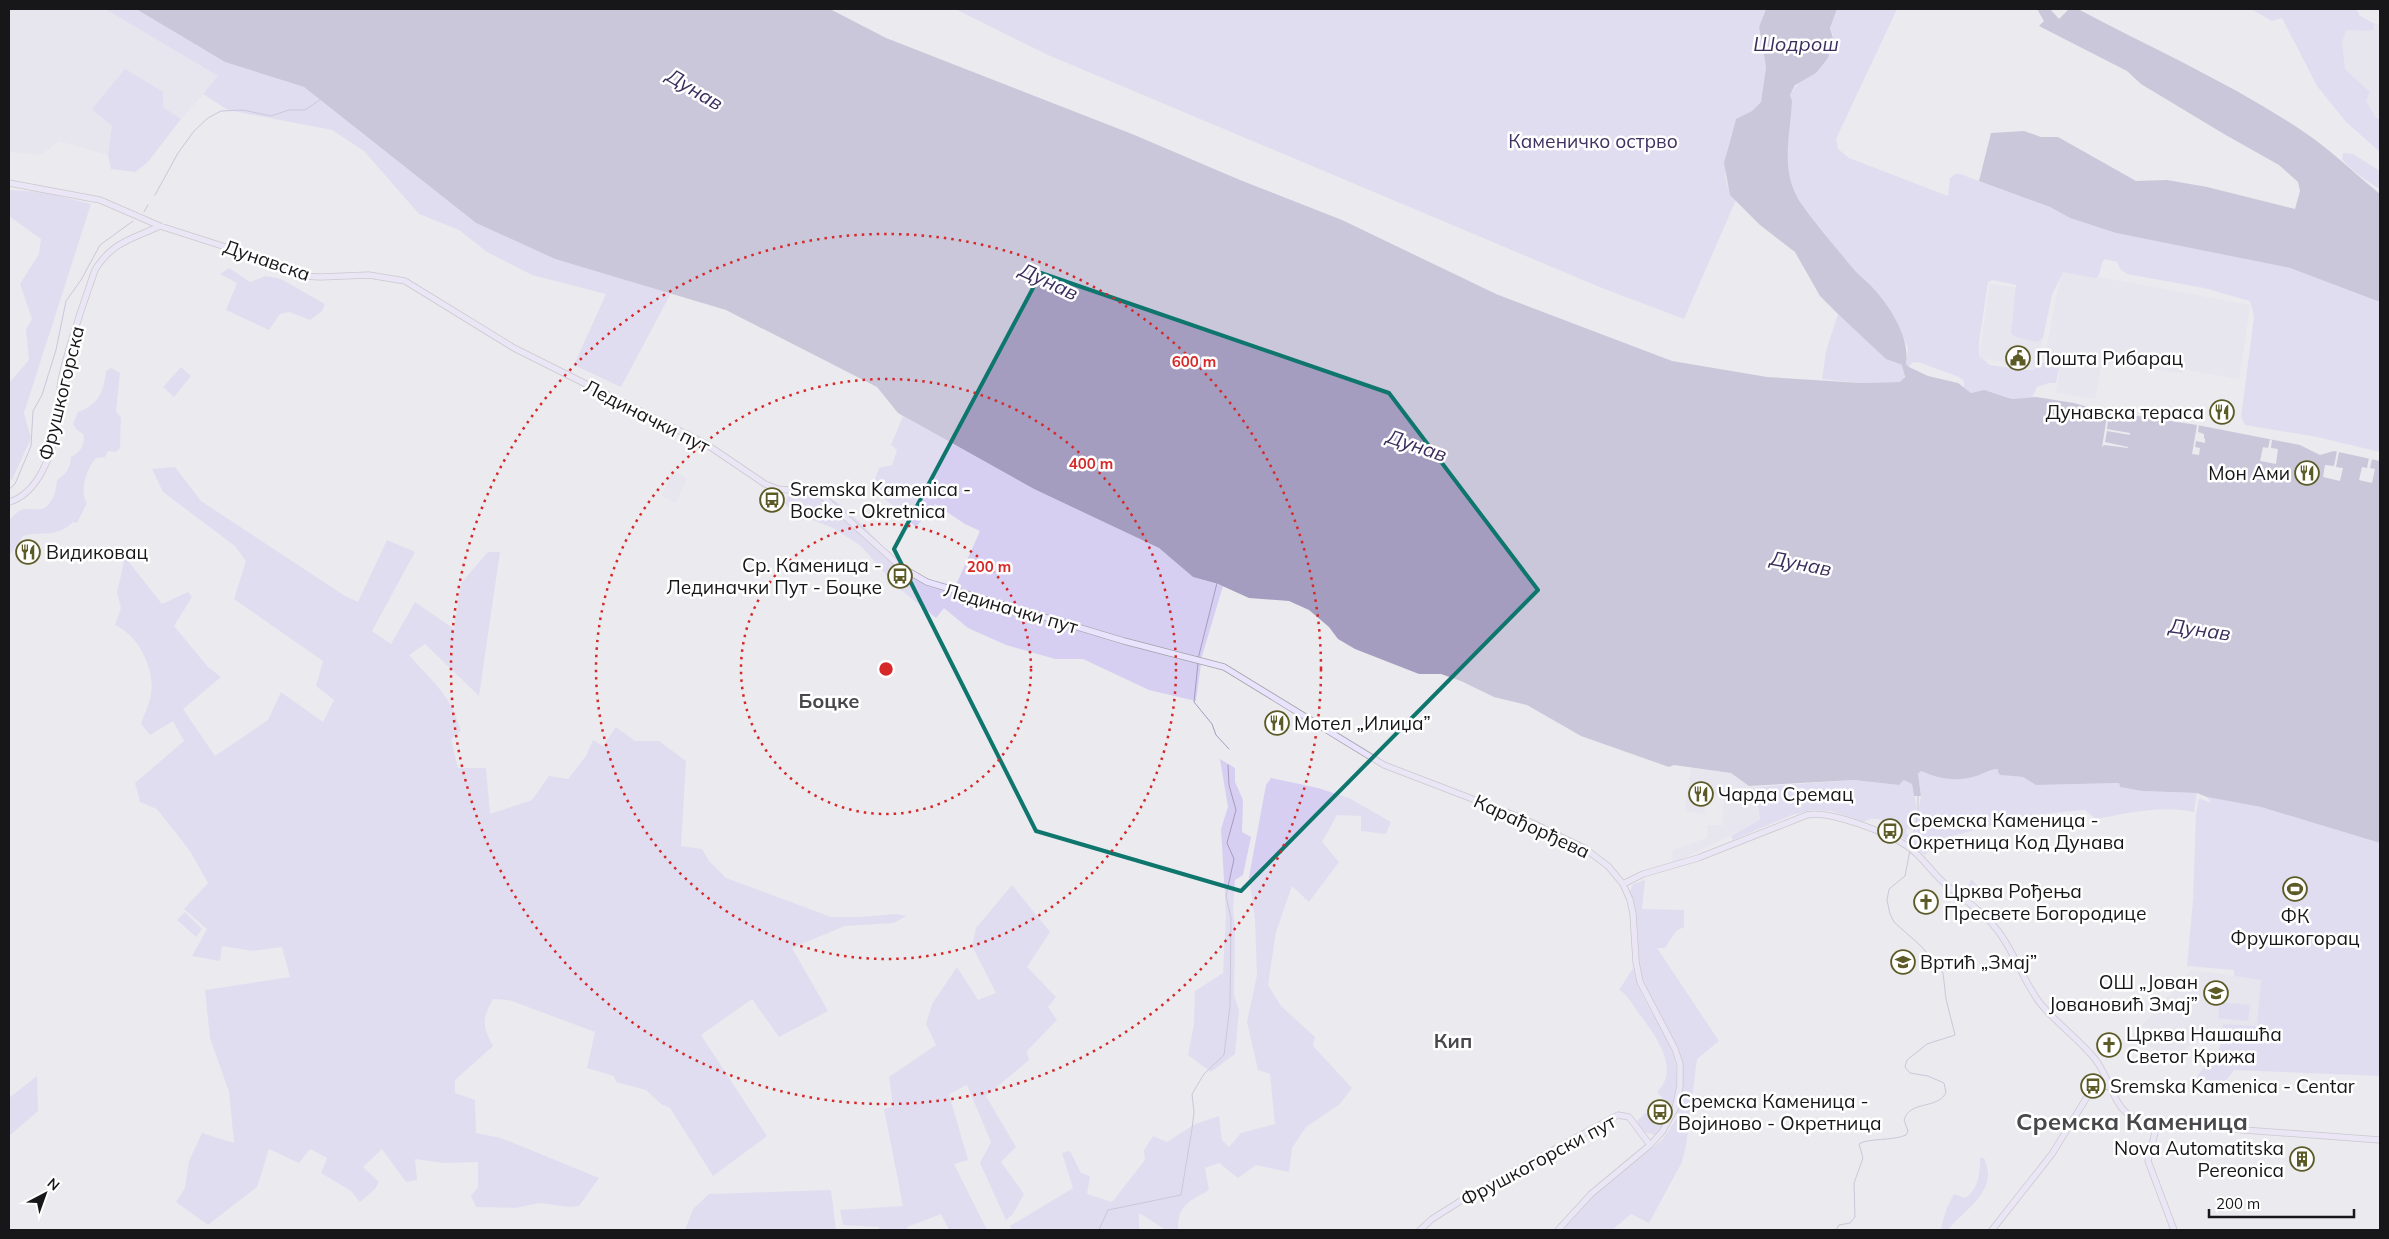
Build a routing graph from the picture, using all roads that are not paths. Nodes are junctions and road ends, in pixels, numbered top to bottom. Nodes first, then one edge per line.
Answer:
1 (9, 183) edge
2 (146, 220) junction
3 (160, 226) junction
4 (141, 235) junction
5 (514, 348) joint
6 (9, 502) edge
7 (1315, 723) joint
8 (1623, 884) junction
9 (2110, 1085) junction
10 (2157, 1124) junction
11 (2380, 1140) edge
12 (1650, 1145) junction
13 (1420, 1230) edge
14 (1558, 1230) edge
15 (1992, 1230) edge
16 (2174, 1230) edge

1 - 2 main road, Дунавска
2 - 3 main road, Дунавска
2 - 4 main road
3 - 4 main road, Фрушкогорска
3 - 5 main road, Дунавска
4 - 6 main road, Фрушкогорска
5 - 7 main road, Лединачки пут
7 - 8 main road, Карађорђева
8 - 9 main road
8 - 12 main road
9 - 10 main road
9 - 15 main road
10 - 11 main road
10 - 16 main road
12 - 13 main road, Фрушкогорски пут
12 - 14 main road

